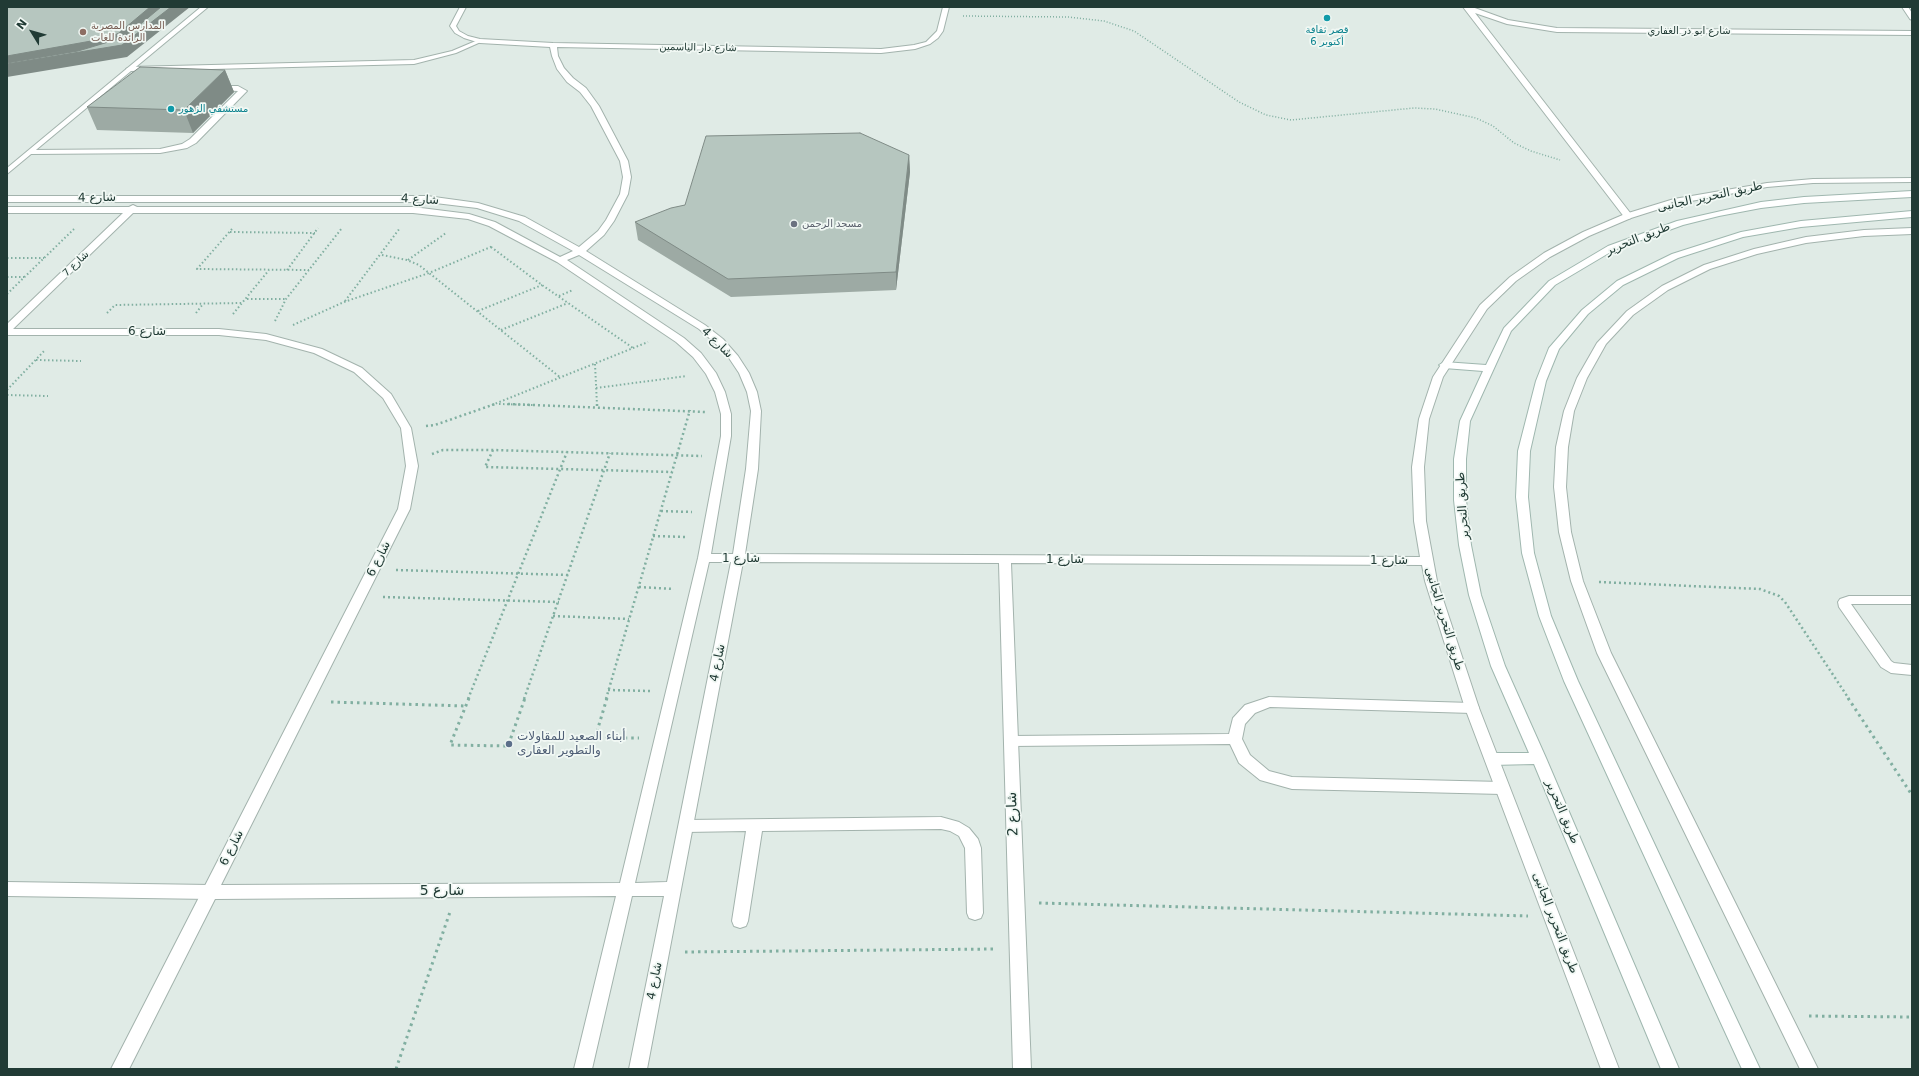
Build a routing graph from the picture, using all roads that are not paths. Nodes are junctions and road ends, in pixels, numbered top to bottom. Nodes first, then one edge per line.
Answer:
1 (205, 7) edge
2 (463, 7) edge
3 (946, 7) edge
4 (1905, 7) edge
5 (1467, 8) edge
6 (1912, 18) edge
7 (1912, 33) edge
8 (480, 41) junction
9 (553, 45) junction
10 (130, 69) junction
11 (211, 88) edge
12 (31, 152) junction
13 (7, 172) edge
14 (1912, 180) edge
15 (1912, 194) edge
16 (144, 198) junction
17 (7, 199) edge
18 (7, 210) edge
19 (131, 211) junction
20 (1912, 214) edge
21 (1628, 216) junction
22 (1912, 231) edge
23 (580, 251) junction
24 (560, 260) junction
25 (7, 330) edge
26 (1444, 365) junction
27 (1490, 368) junction
28 (704, 558) junction
29 (738, 559) junction
30 (1005, 560) junction
31 (1427, 562) junction
32 (1912, 600) edge
33 (1912, 670) edge
34 (1472, 708) junction
35 (1235, 739) junction
36 (1011, 741) junction
37 (1539, 758) junction
38 (1492, 759) junction
39 (1502, 788) junction
40 (755, 825) junction
41 (686, 826) junction
42 (674, 888) junction
43 (7, 889) edge
44 (626, 889) junction
45 (210, 892) junction
46 (975, 913) dead end
47 (740, 921) dead end
48 (120, 1069) edge
49 (583, 1069) edge
50 (638, 1069) edge
51 (1022, 1069) edge
52 (1610, 1069) edge
53 (1670, 1069) edge
54 (1751, 1069) edge
55 (1810, 1069) edge

1 - 10 street
2 - 8 street, شارع دار الياسمين
3 - 9 street, شارع دار الياسمين
4 - 6 street
5 - 7 street, شارع ابو ذر الغفاري
5 - 21 street, شارع ابو ذر الغفاري
8 - 9 street, شارع دار الياسمين
8 - 10 street
9 - 23 street
10 - 12 street
11 - 12 street
12 - 13 street
14 - 21 street, طريق التحرير الجانبى
15 - 27 street, طريق التحرير
16 - 17 street, شارع 4
16 - 19 street, شارع 7
16 - 23 street, شارع 4
18 - 19 street, شارع 4
19 - 24 street, شارع 4
19 - 25 street, شارع 7
20 - 54 street
21 - 26 street, طريق التحرير الجانبى
22 - 55 street
23 - 24 street
23 - 29 street, شارع 4
24 - 28 street, شارع 4
25 - 45 street, شارع 6
26 - 27 street
26 - 31 street, طريق التحرير الجانبى
27 - 37 street, طريق التحرير
28 - 29 street, شارع 1
28 - 44 street, شارع 4
29 - 30 street, شارع 1
29 - 41 street, شارع 4
30 - 31 street, شارع 1
30 - 36 street, شارع 2
31 - 34 street, طريق التحرير الجانبى
32 - 33 street
34 - 35 street
34 - 38 street, طريق التحرير الجانبى
35 - 36 street
35 - 39 street
36 - 51 street, شارع 2
37 - 38 street
37 - 53 street, طريق التحرير
38 - 39 street, طريق التحرير الجانبى
39 - 52 street, طريق التحرير الجانبى
40 - 41 street
40 - 46 street
40 - 47 street
41 - 42 street, شارع 4
42 - 44 street, شارع 5
42 - 50 street, شارع 4
43 - 45 street, شارع 5
44 - 45 street, شارع 5
44 - 49 street, شارع 4
45 - 48 street, شارع 6

